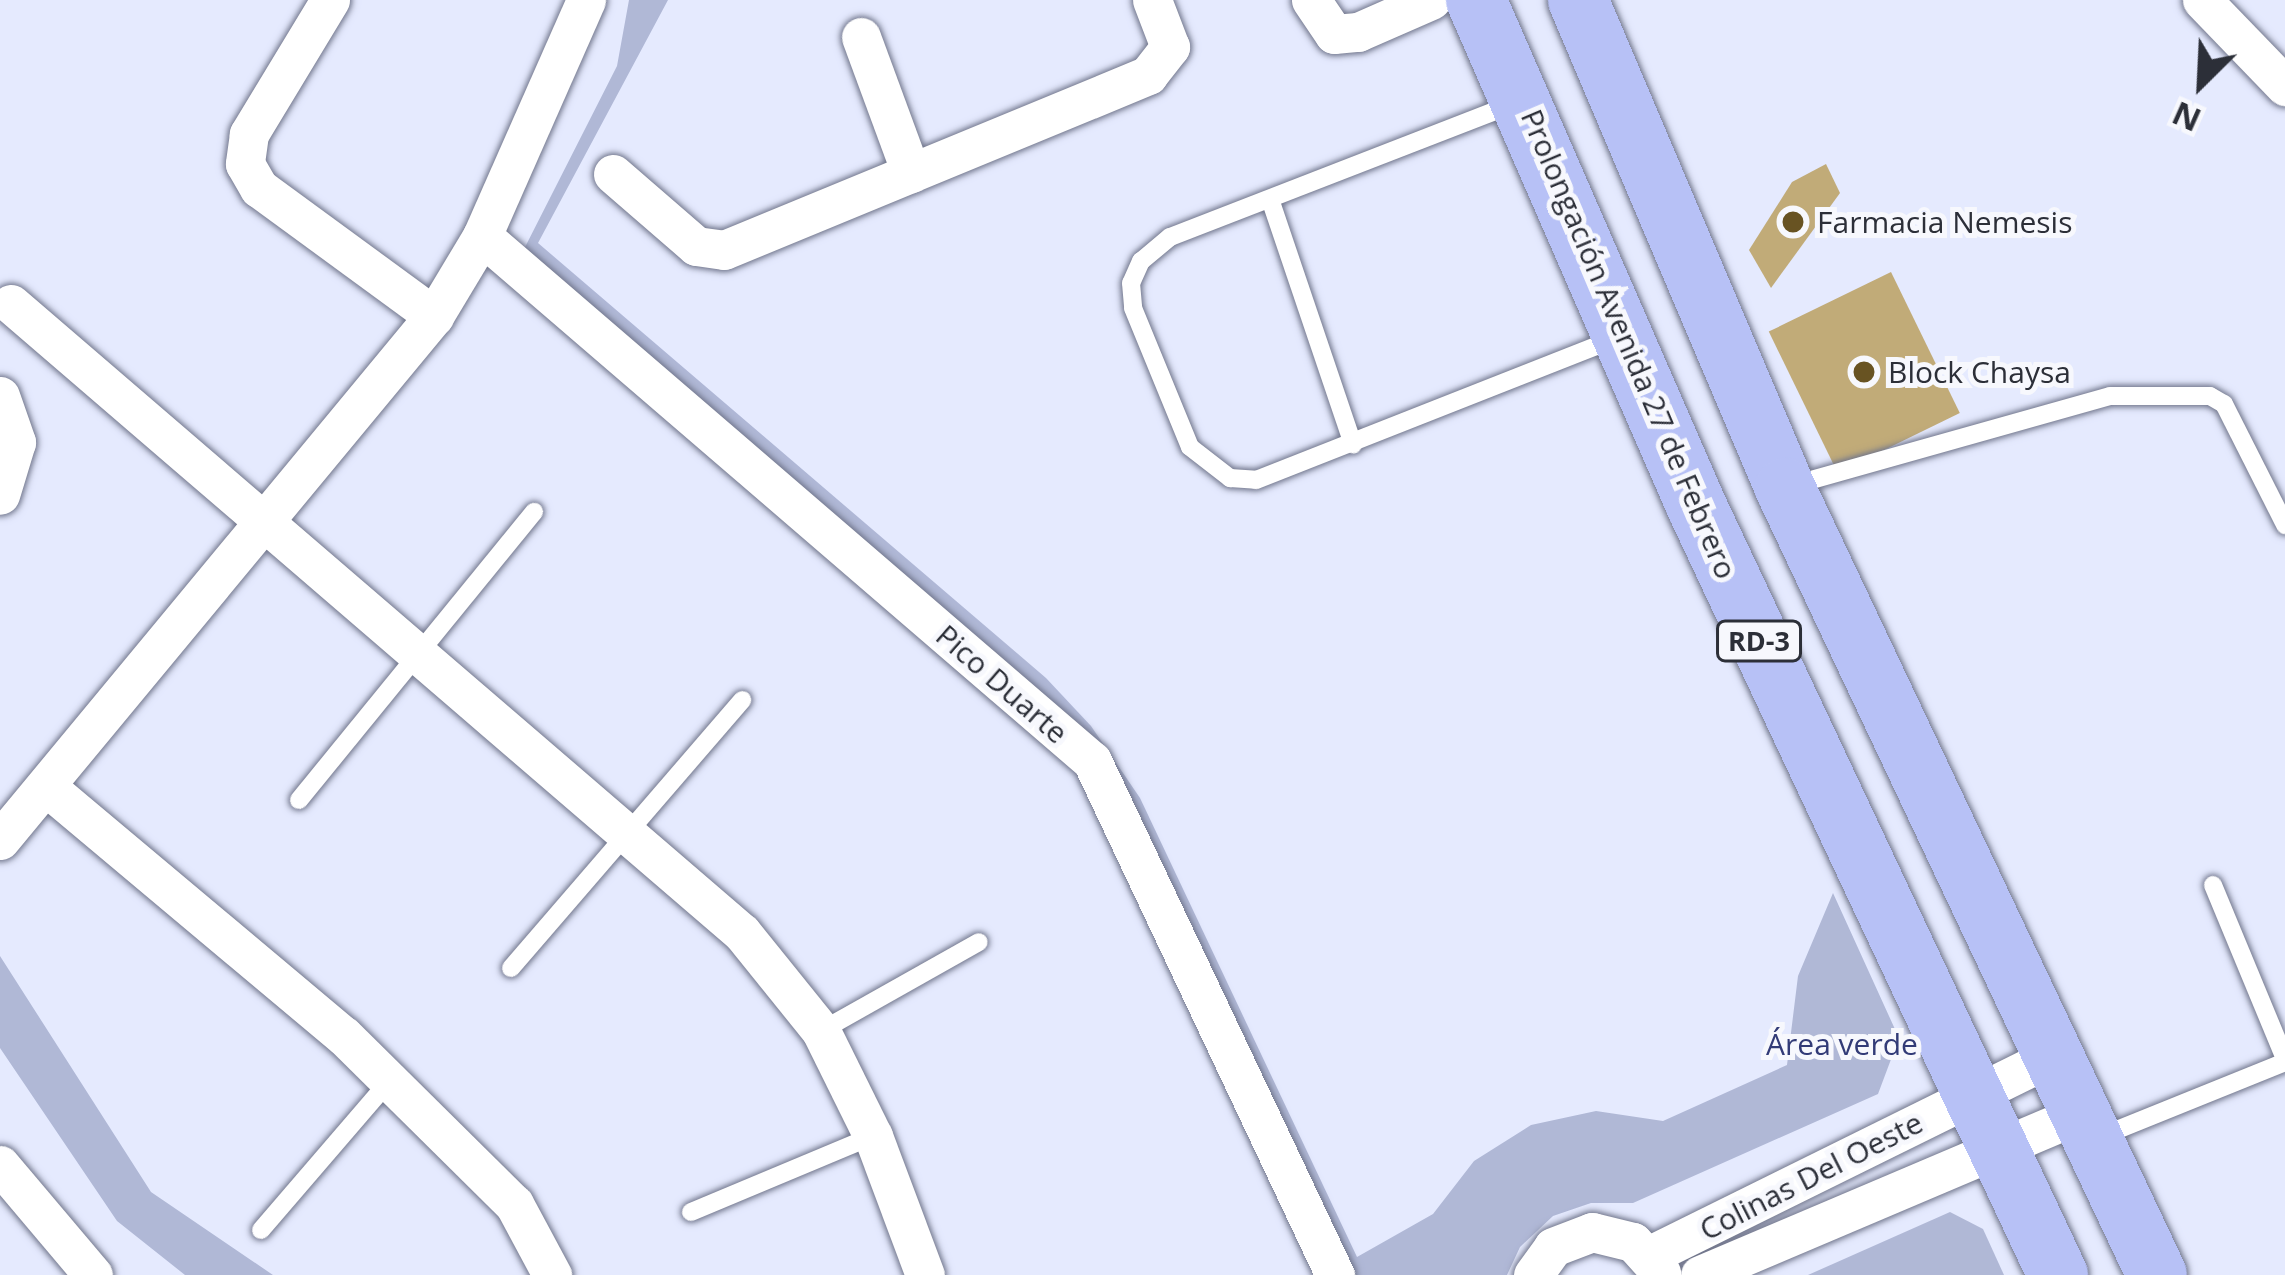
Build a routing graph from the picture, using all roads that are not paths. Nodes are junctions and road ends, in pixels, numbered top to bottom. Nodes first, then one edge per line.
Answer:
1 (330, 0) edge
2 (1152, 0) edge
3 (1311, 0) edge
4 (1431, 0) edge
5 (1476, 0) edge
6 (1578, 0) edge
7 (2202, 0) edge
8 (575, 6) edge
9 (861, 37) dead end
10 (2285, 86) edge
11 (1523, 100) junction
12 (911, 172) junction
13 (613, 174) dead end
14 (1271, 202) junction
15 (482, 236) junction
16 (10, 304) dead end
17 (434, 316) junction
18 (1619, 337) junction
19 (0, 396) edge
20 (1353, 444) junction
21 (1785, 488) junction
22 (0, 495) edge
23 (534, 512) dead end
24 (266, 523) junction
25 (2285, 525) edge
26 (419, 654) junction
27 (742, 700) dead end
28 (48, 788) junction
29 (299, 800) dead end
30 (626, 832) junction
31 (0, 840) edge
32 (2212, 885) dead end
33 (979, 942) dead end
34 (511, 968) dead end
35 (821, 1031) junction
36 (2052, 1056) junction
37 (2285, 1061) edge
38 (389, 1081) junction
39 (1970, 1093) junction
40 (2086, 1126) junction
41 (873, 1136) junction
42 (1999, 1150) junction
43 (0, 1165) edge
44 (691, 1212) dead end
45 (261, 1230) dead end
46 (1740, 1250) edge
47 (1656, 1265) edge
48 (93, 1275) edge
49 (552, 1275) edge
50 (925, 1275) edge
51 (1336, 1275) edge
52 (1533, 1275) edge
53 (1700, 1275) edge
54 (2059, 1275) edge
55 (2157, 1275) edge

1 - 17 street
2 - 12 street
3 - 4 street
5 - 11 main road, Prolongación Avenida 27 de Febrero / RD-3
6 - 21 main road, RD-3
7 - 10 street
8 - 15 street
9 - 12 street
11 - 14 lane
11 - 18 main road, Prolongación Avenida 27 de Febrero / RD-3
12 - 13 street
14 - 20 lane
14 - 20 lane
15 - 17 street
15 - 51 street, Pico Duarte
16 - 24 street
17 - 24 street
18 - 20 lane
18 - 39 main road, Prolongación Avenida 27 de Febrero / RD-3
19 - 22 street
21 - 25 lane
21 - 36 main road, RD-3
23 - 26 lane
24 - 26 street
24 - 28 street
26 - 29 lane
26 - 30 street
27 - 30 lane
28 - 31 street
28 - 38 street
30 - 34 lane
30 - 35 street
32 - 37 lane
33 - 35 lane
35 - 41 street
36 - 39 street, Colinas Del Oeste
36 - 40 main road, RD-3
37 - 40 lane
38 - 45 lane
38 - 49 street
39 - 42 main road, Prolongación Avenida 27 de Febrero / RD-3
39 - 46 street, Colinas Del Oeste
40 - 42 street, Colinas Del Oeste
40 - 55 main road, RD-3
41 - 44 lane
41 - 50 street
42 - 46 street, Colinas Del Oeste
42 - 54 main road, Prolongación Avenida 27 de Febrero / RD-3
43 - 48 street
46 - 47 street, Colinas Del Oeste
46 - 53 street, Colinas Del Oeste
47 - 52 street, Colinas Del Oeste

